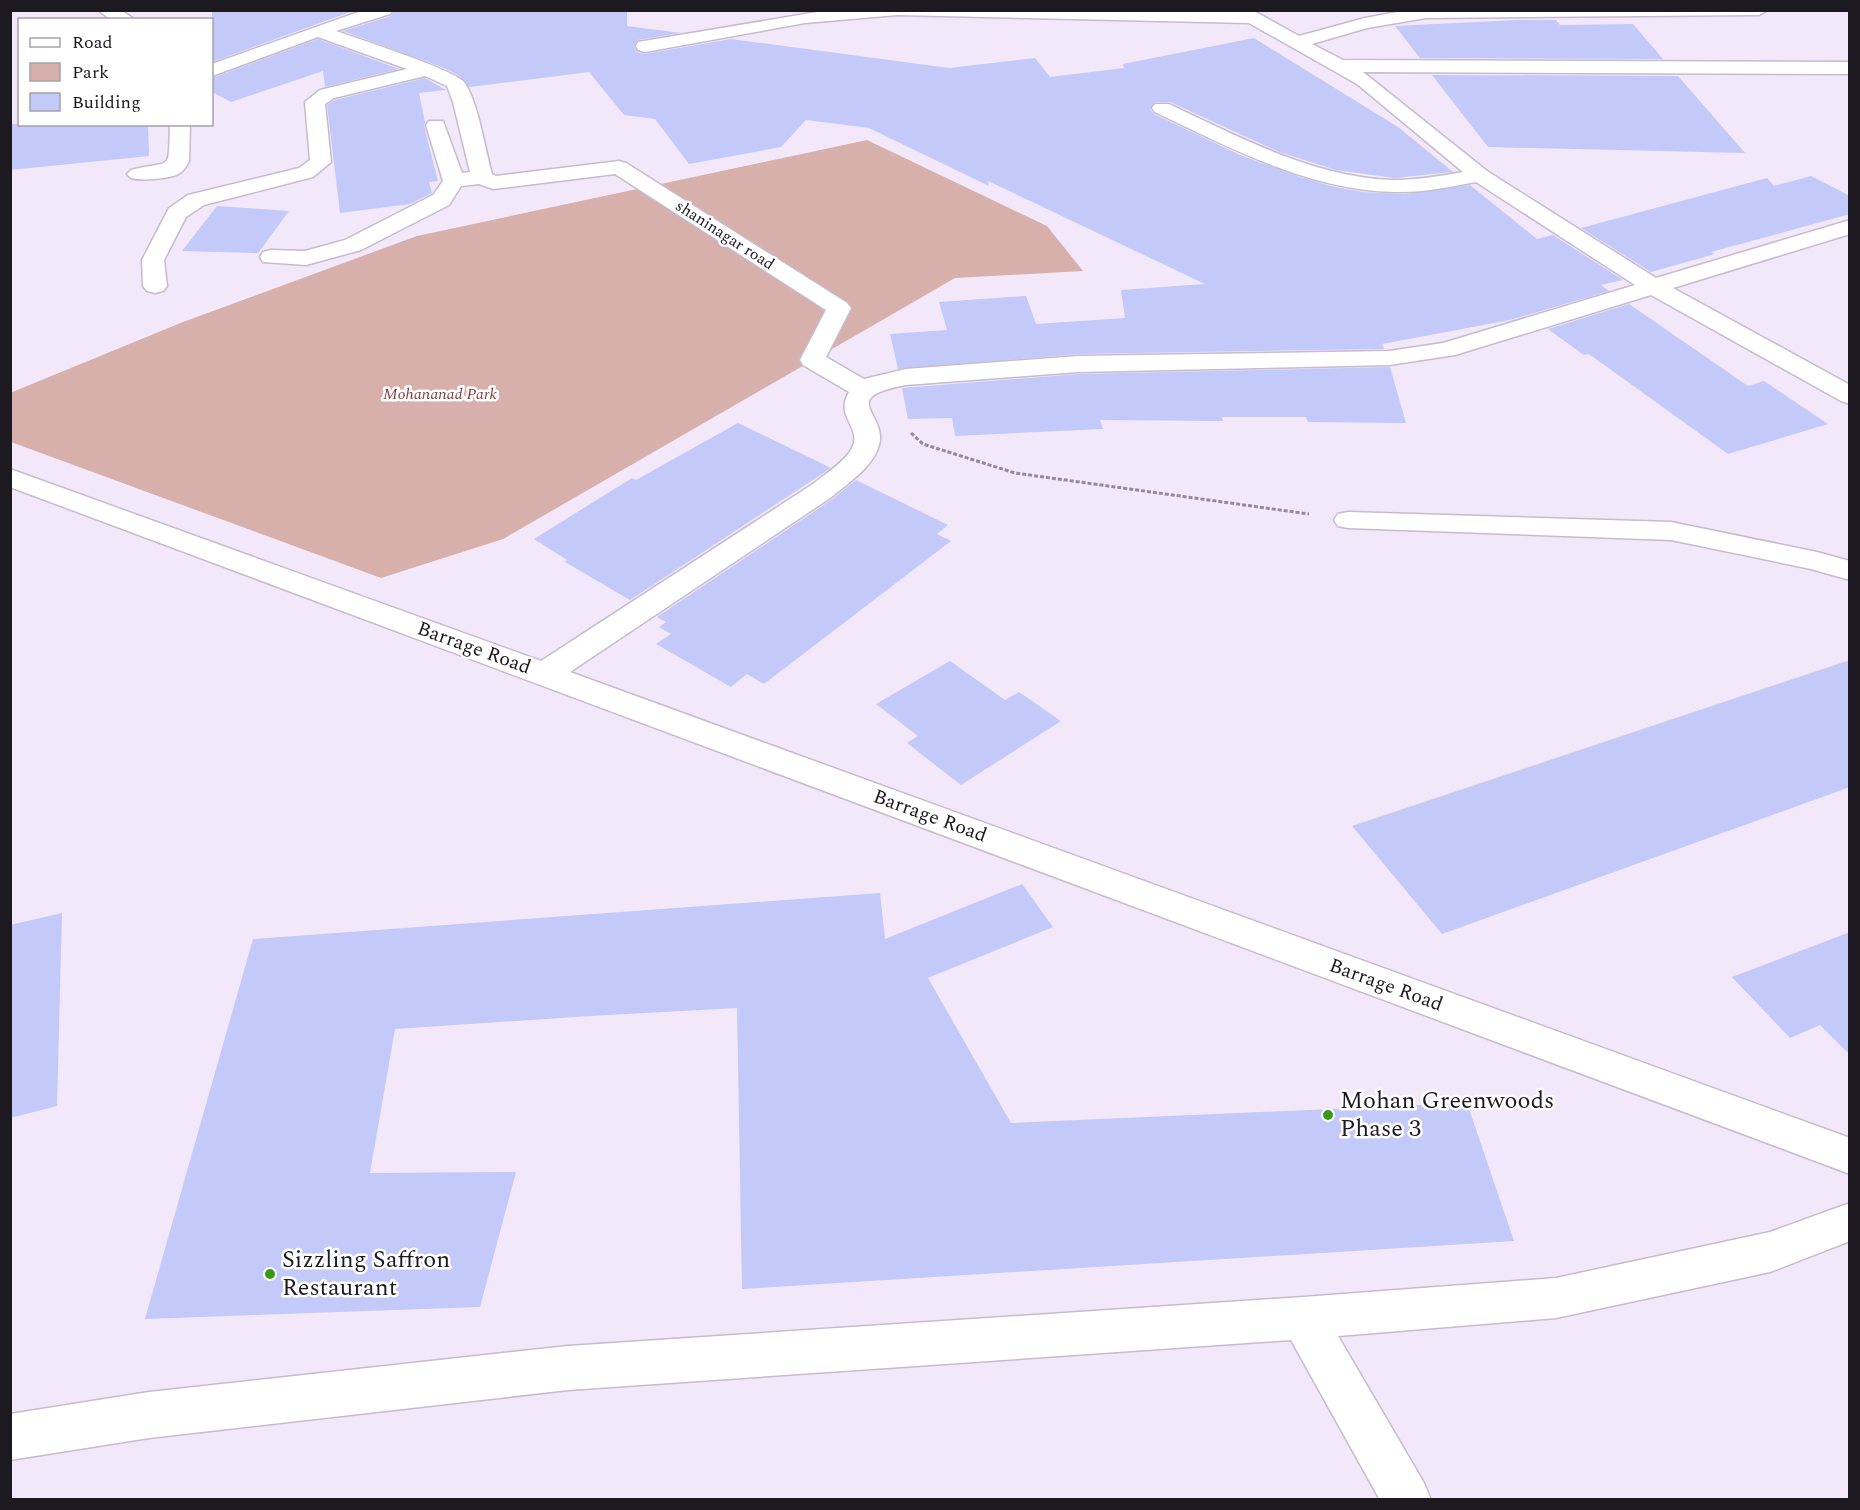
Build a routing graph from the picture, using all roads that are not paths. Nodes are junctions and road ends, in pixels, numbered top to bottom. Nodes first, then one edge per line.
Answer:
1 (107, 10) edge
2 (384, 10) edge
3 (894, 10) edge
4 (899, 10) edge
5 (1759, 10) edge
6 (1245, 14) edge
7 (122, 18) edge
8 (318, 30) junction
9 (1298, 42) junction
10 (645, 46) dead end
11 (1338, 66) junction
12 (1850, 68) edge
13 (213, 70) edge
14 (427, 70) junction
15 (1162, 108) dead end
16 (436, 125) dead end
17 (180, 126) edge
18 (138, 174) dead end
19 (1480, 175) junction
20 (488, 180) junction
21 (454, 181) junction
22 (1850, 227) edge
23 (271, 257) dead end
24 (155, 286) dead end
25 (1652, 286) junction
26 (862, 389) junction
27 (1850, 396) edge
28 (10, 477) edge
29 (1348, 520) road end
30 (1850, 571) edge
31 (544, 674) junction
32 (1850, 1156) edge
33 (1850, 1222) edge
34 (1303, 1318) junction
35 (10, 1437) edge
36 (1407, 1500) edge

1 - 7 street
2 - 8 street
3 - 10 street
4 - 6 street
5 - 9 street
6 - 9 street
8 - 13 street
8 - 14 street
9 - 11 street
11 - 12 street
11 - 19 street
14 - 20 street
14 - 24 street
15 - 19 street
16 - 21 street
17 - 18 street
19 - 25 street
20 - 21 street
20 - 26 street, shaninagar road
21 - 23 street
22 - 25 street
25 - 26 street
25 - 27 street
26 - 31 street
28 - 31 street, Barrage Road
29 - 30 street
31 - 32 street, Barrage Road
33 - 34 street
34 - 35 street
34 - 36 street

